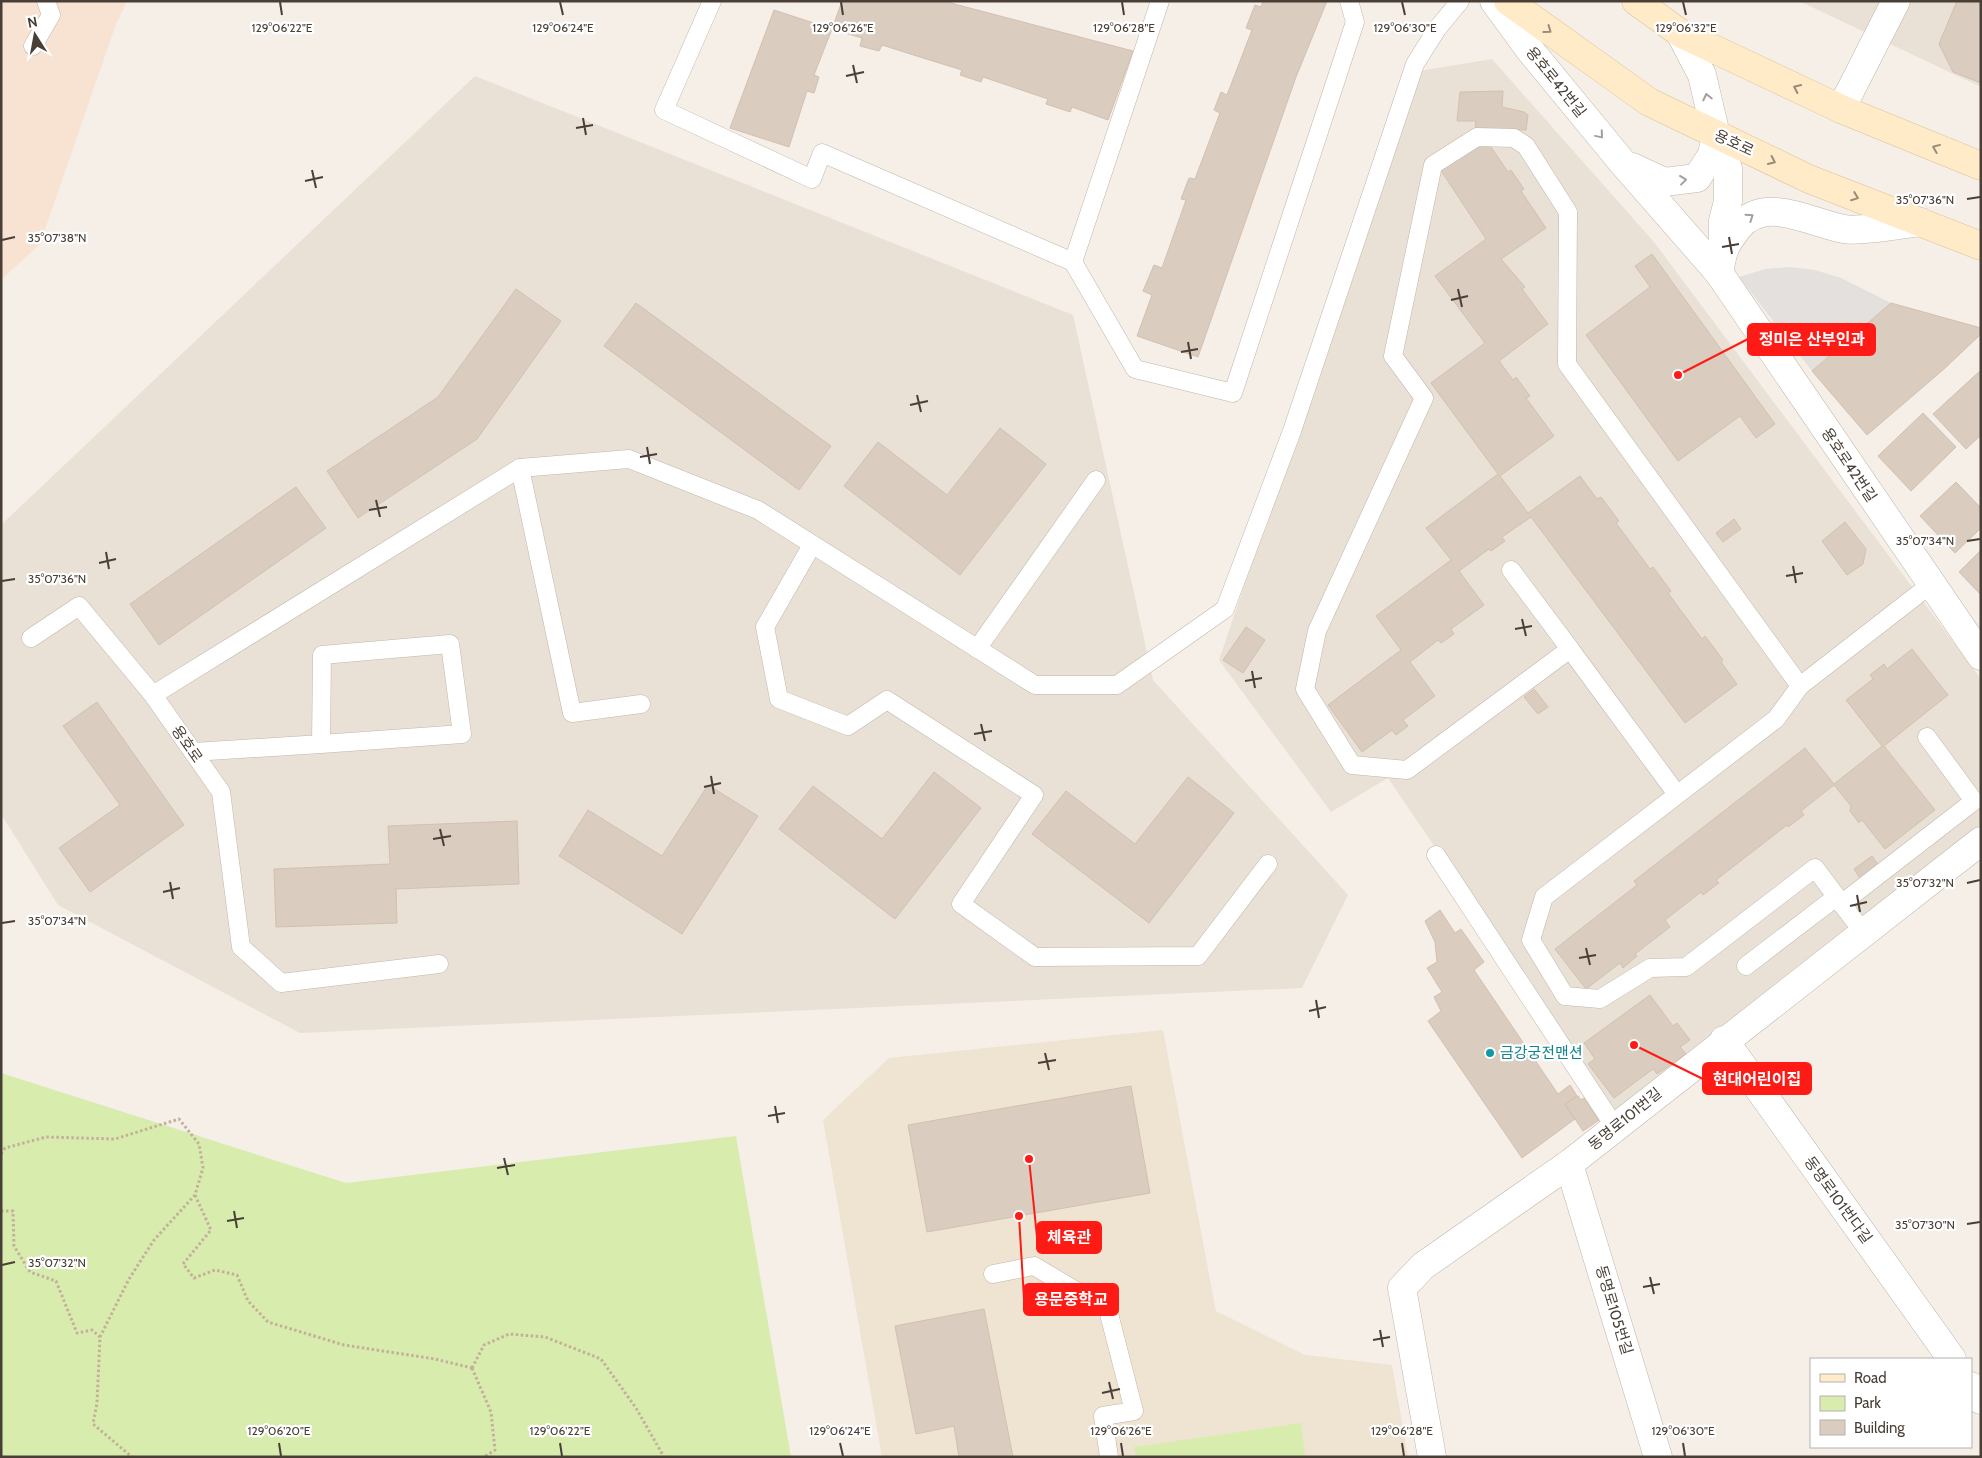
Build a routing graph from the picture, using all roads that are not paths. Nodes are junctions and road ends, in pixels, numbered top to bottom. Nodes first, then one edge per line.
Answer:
1 (46, 1) edge
2 (712, 1) edge
3 (1160, 1) edge
4 (1349, 1) edge
5 (1460, 1) edge
6 (1494, 1) edge
7 (1508, 1) edge
8 (1636, 1) edge
9 (1896, 1) edge
10 (1680, 33) junction
11 (33, 46) dead end
12 (1841, 109) junction
13 (1716, 135) junction
14 (1622, 162) junction
15 (1981, 166) edge
16 (1920, 222) junction
17 (1981, 246) edge
18 (1721, 260) junction
19 (1073, 262) junction
20 (520, 468) junction
21 (1096, 480) dead end
22 (812, 545) junction
23 (1511, 570) dead end
24 (1930, 585) junction
25 (31, 638) dead end
26 (977, 649) junction
27 (1570, 649) junction
28 (1981, 656) edge
29 (1800, 686) junction
30 (152, 695) junction
31 (641, 704) dead end
32 (1927, 737) dead end
33 (321, 744) junction
34 (193, 752) junction
35 (1676, 793) junction
36 (1981, 840) edge
37 (1436, 855) dead end
38 (1268, 864) dead end
39 (1839, 900) junction
40 (1863, 932) junction
41 (439, 964) dead end
42 (1746, 966) dead end
43 (1724, 1040) junction
44 (1615, 1128) junction
45 (1570, 1164) junction
46 (993, 1274) dead end
47 (1951, 1358) edge
48 (1972, 1387) edge
49 (1981, 1400) edge
50 (1109, 1457) edge
51 (1432, 1457) edge
52 (1658, 1457) edge

1 - 11 lane
2 - 19 lane
3 - 19 lane
4 - 19 lane
5 - 26 lane
6 -> 14 street, 용호로42번길
7 -> 13 main road, 용호로
8 - 10 main road
9 - 12 street
12 -> 10 main road
13 -> 10 street, 용호로42번길
15 -> 12 main road
14 -> 13 street, 용호로42번길
13 -> 16 main road, 용호로
13 - 18 street, 용호로42번길
14 - 18 street, 용호로42번길
16 - 17 main road, 용호로
18 -> 16 street
18 - 24 street, 용호로42번길
20 - 22 lane
20 - 30 lane
20 - 31 lane
21 - 26 lane
22 - 26 lane
22 - 38 lane
23 - 27 lane
24 - 28 street, 용호로42번길
24 - 29 lane
25 - 30 lane, 용호로
27 - 29 lane
27 - 35 lane
29 - 35 lane
30 - 34 lane, 용호로
32 - 39 lane
33 - 33 lane
33 - 34 lane
34 - 41 lane, 용호로
35 - 39 lane
36 - 40 street, 동명로101번길
37 - 44 lane
39 - 40 lane
39 - 42 lane
40 - 43 street, 동명로101번길
43 - 44 street, 동명로101번길
43 - 47 street, 동명로101번다길
44 - 45 street, 동명로101번길
45 - 51 street, 동명로101번길
45 - 52 street, 동명로105번길
46 - 50 lane
48 - 49 street

